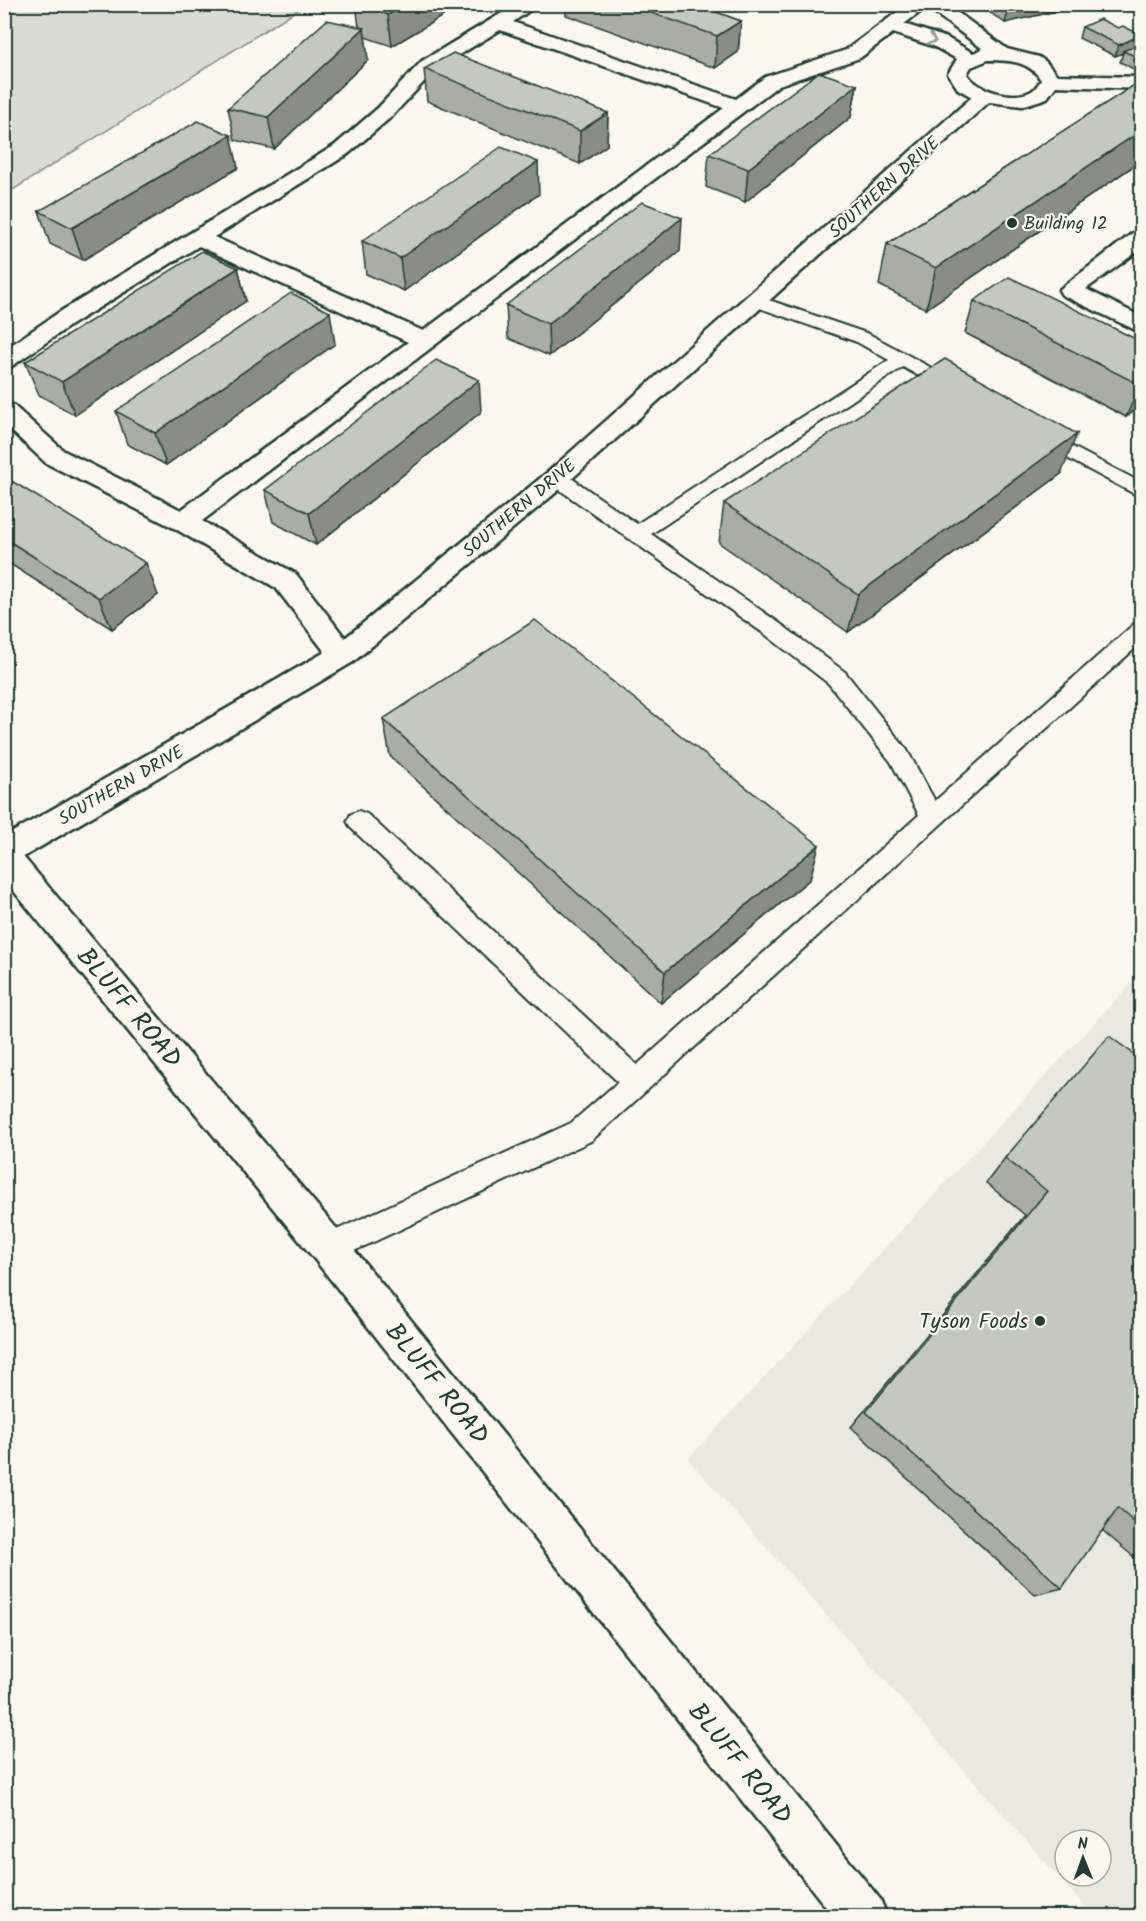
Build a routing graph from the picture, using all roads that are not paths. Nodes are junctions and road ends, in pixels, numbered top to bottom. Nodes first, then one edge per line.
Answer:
1 (530, 4) edge
2 (920, 4) edge
3 (933, 4) edge
4 (498, 23) junction
5 (891, 26) junction
6 (1000, 54) junction
7 (971, 59) junction
8 (1051, 80) junction
9 (1142, 83) edge
10 (984, 96) junction
11 (738, 106) junction
12 (199, 237) junction
13 (1142, 237) edge
14 (1119, 254) junction
15 (1142, 263) edge
16 (757, 301) junction
17 (1142, 326) edge
18 (424, 341) junction
19 (902, 360) junction
20 (4, 361) edge
21 (975, 400) edge
22 (4, 410) edge
23 (1027, 429) edge
24 (557, 478) junction
25 (1142, 492) edge
26 (183, 522) junction
27 (636, 534) junction
28 (1142, 629) edge
29 (343, 655) junction
30 (932, 818) junction
31 (359, 820) dead end
32 (4, 855) edge
33 (637, 1083) junction
34 (329, 1248) junction
35 (863, 1917) edge

1 - 4 street
2 - 5 street
3 - 6 street
4 - 11 street
4 - 12 street
5 -> 7 street
5 - 11 street
6 - 7 street
6 - 8 street
7 - 10 street
8 - 9 street
8 - 10 street
10 - 16 street, SOUTHERN DRIVE
11 - 18 street
12 - 18 street
12 - 20 street
13 - 14 street
14 - 15 street
14 - 17 street
16 - 19 lane
16 - 24 street, SOUTHERN DRIVE
18 - 26 street
19 - 21 lane
19 - 27 lane
22 - 26 street
23 - 25 lane
24 - 27 lane
24 - 29 street, SOUTHERN DRIVE
26 - 29 street
27 - 30 lane
28 - 30 lane
29 - 32 street, SOUTHERN DRIVE
30 - 33 lane
31 - 33 lane
32 - 34 street, BLUFF ROAD
33 - 34 lane
34 - 35 street, BLUFF ROAD

